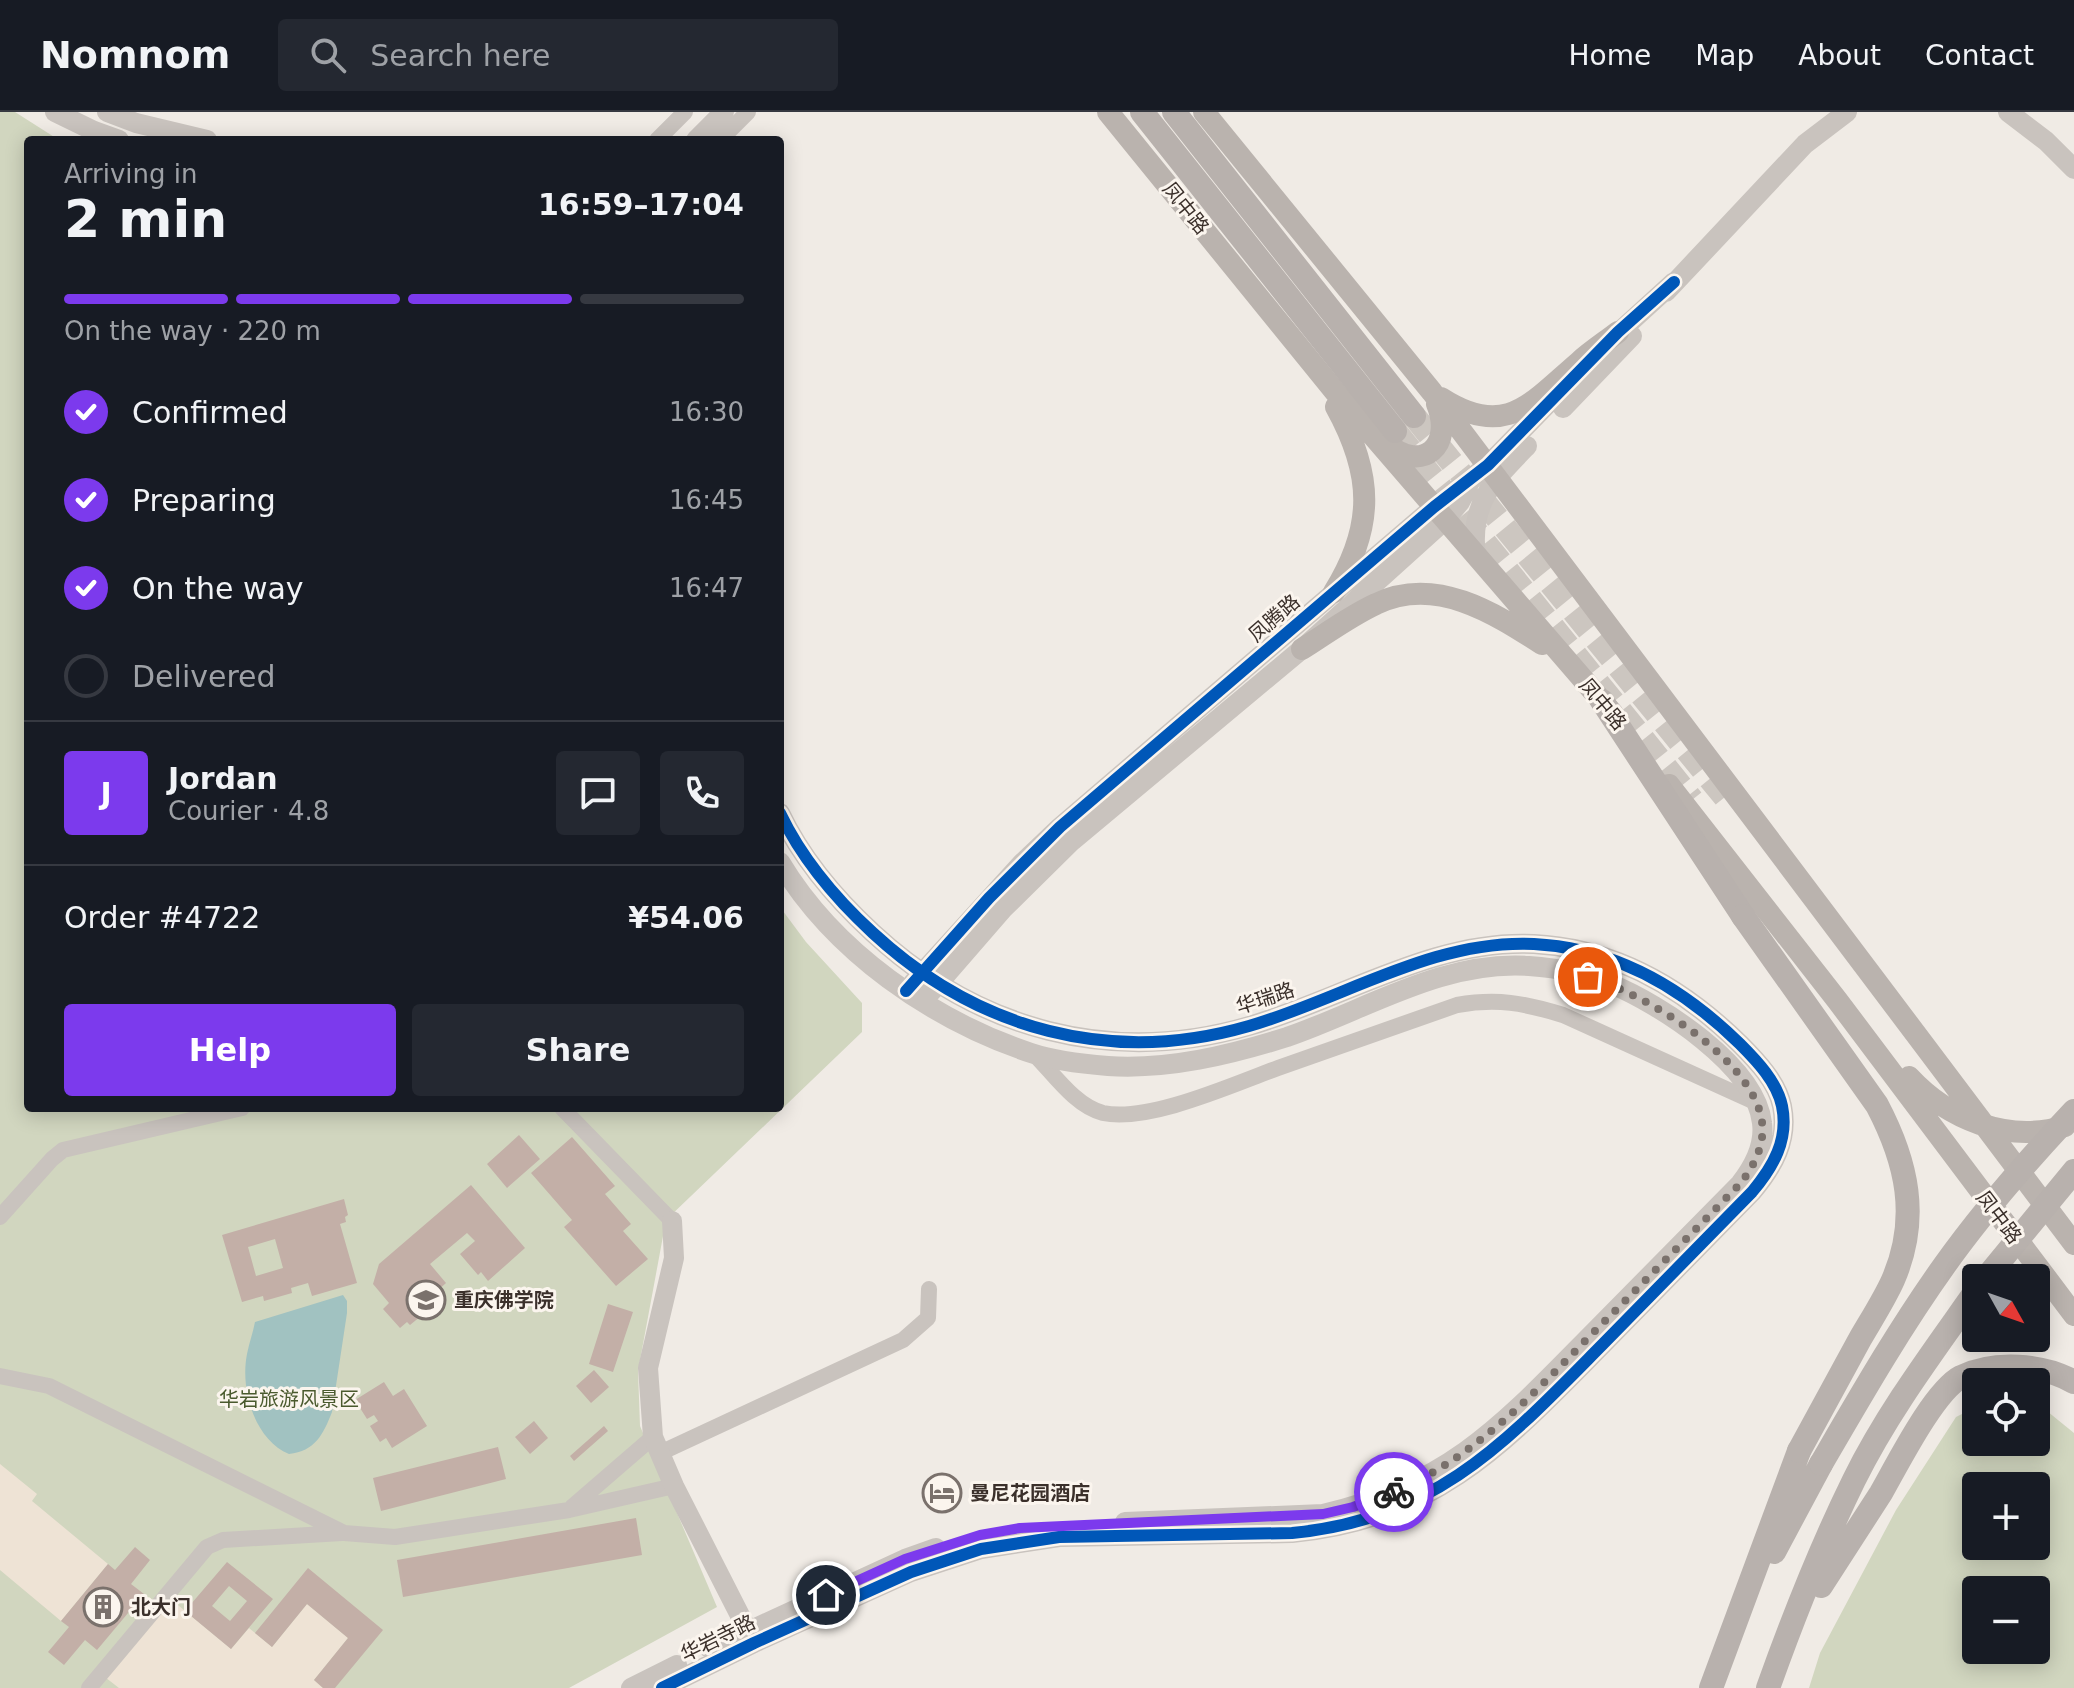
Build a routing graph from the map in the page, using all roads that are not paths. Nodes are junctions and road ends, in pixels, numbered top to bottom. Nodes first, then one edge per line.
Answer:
1 (55, 112) edge
2 (107, 112) edge
3 (685, 112) edge
4 (706, 112) edge
5 (724, 112) edge
6 (748, 112) edge
7 (1108, 112) edge
8 (1142, 112) edge
9 (1174, 112) edge
10 (1204, 112) edge
11 (1836, 112) edge
12 (1847, 112) edge
13 (2008, 112) edge
14 (2023, 112) edge
15 (108, 136) edge
16 (190, 136) edge
17 (661, 136) edge
18 (683, 136) edge
19 (700, 136) edge
20 (724, 136) edge
21 (2046, 141) junction
22 (1805, 144) junction
23 (2074, 169) edge
24 (1674, 282) junction
25 (1618, 332) junction
26 (1312, 364) junction
27 (1432, 392) junction
28 (1337, 394) junction
29 (1414, 416) tunnel mouth
30 (1395, 431) tunnel mouth
31 (1485, 474) junction
32 (1439, 513) junction
33 (1476, 556) junction
34 (1334, 592) junction
35 (1302, 649) junction
36 (1563, 657) junction
37 (1602, 701) junction
38 (784, 820) edge
39 (784, 868) edge
40 (930, 979) junction
41 (915, 996) junction
42 (1837, 1000) junction
43 (1034, 1054) junction
44 (1757, 1103) junction
45 (1782, 1104) joint
46 (2074, 1111) edge
47 (225, 1112) edge
48 (566, 1112) edge
49 (2074, 1123) edge
50 (1985, 1126) junction
51 (2074, 1171) edge
52 (0, 1217) edge
53 (672, 1221) joint
54 (2074, 1244) edge
55 (1998, 1264) edge
56 (929, 1289) dead end
57 (1962, 1311) edge
58 (2074, 1315) edge
59 (0, 1376) edge
60 (2074, 1382) edge
61 (656, 1445) junction
62 (674, 1486) junction
63 (569, 1510) junction
64 (344, 1533) junction
65 (1737, 1621) junction
66 (750, 1636) junction
67 (1785, 1642) junction
68 (89, 1688) edge
69 (631, 1688) edge
70 (662, 1688) edge
71 (1711, 1688) edge
72 (1768, 1688) edge

1 - 15 street
2 - 16 street
3 - 17 street
4 - 18 street
5 - 19 street
6 - 20 street
7 - 26 main road, 凤中路
8 - 30 main road
9 - 29 main road
10 - 27 main road, 凤中路
11 - 22 street
12 - 22 street
13 - 21 street
14 - 21 street
21 - 23 street
22 - 24 street
24 - 25 street, 凤腾路
24 - 31 street
25 - 27 main road
25 - 31 street, 凤腾路
26 - 28 main road, 凤中路
26 - 34 main road
27 - 28 main road
27 - 31 main road, 凤中路
28 - 32 main road, 凤中路
31 - 32 street, 凤腾路
31 - 33 street
31 - 50 main road, 凤中路
32 - 33 main road, 凤中路
32 - 34 street, 凤腾路
32 - 35 street, 凤腾路
33 - 36 main road, 凤中路
34 - 40 street, 凤腾路
35 - 36 main road
35 - 40 street, 凤腾路
36 - 37 main road, 凤中路
37 - 42 main road, 凤中路
37 - 65 main road, bridge
38 - 40 street, 华瑞路
39 - 41 street
40 - 41 street, 凤腾路
40 - 45 street, 华瑞路
41 - 43 street
42 - 50 main road
42 - 58 main road, 凤中路
43 - 44 street
43 - 44 street
44 - 66 street, 华岩寺路
45 - 66 street, 华岩寺路
46 - 65 main road, bridge
47 - 52 street
48 - 53 street
49 - 50 main road
50 - 54 main road, 凤中路
51 - 55 main road, bridge
53 - 61 street
56 - 61 street
57 - 67 main road
59 - 64 street
60 - 67 main road
61 - 62 street
61 - 63 street
62 - 63 street
62 - 66 street
63 - 64 street
64 - 68 street
65 - 71 main road
66 - 69 street, 华岩寺路
66 - 70 street, 华岩寺路
67 - 72 main road

